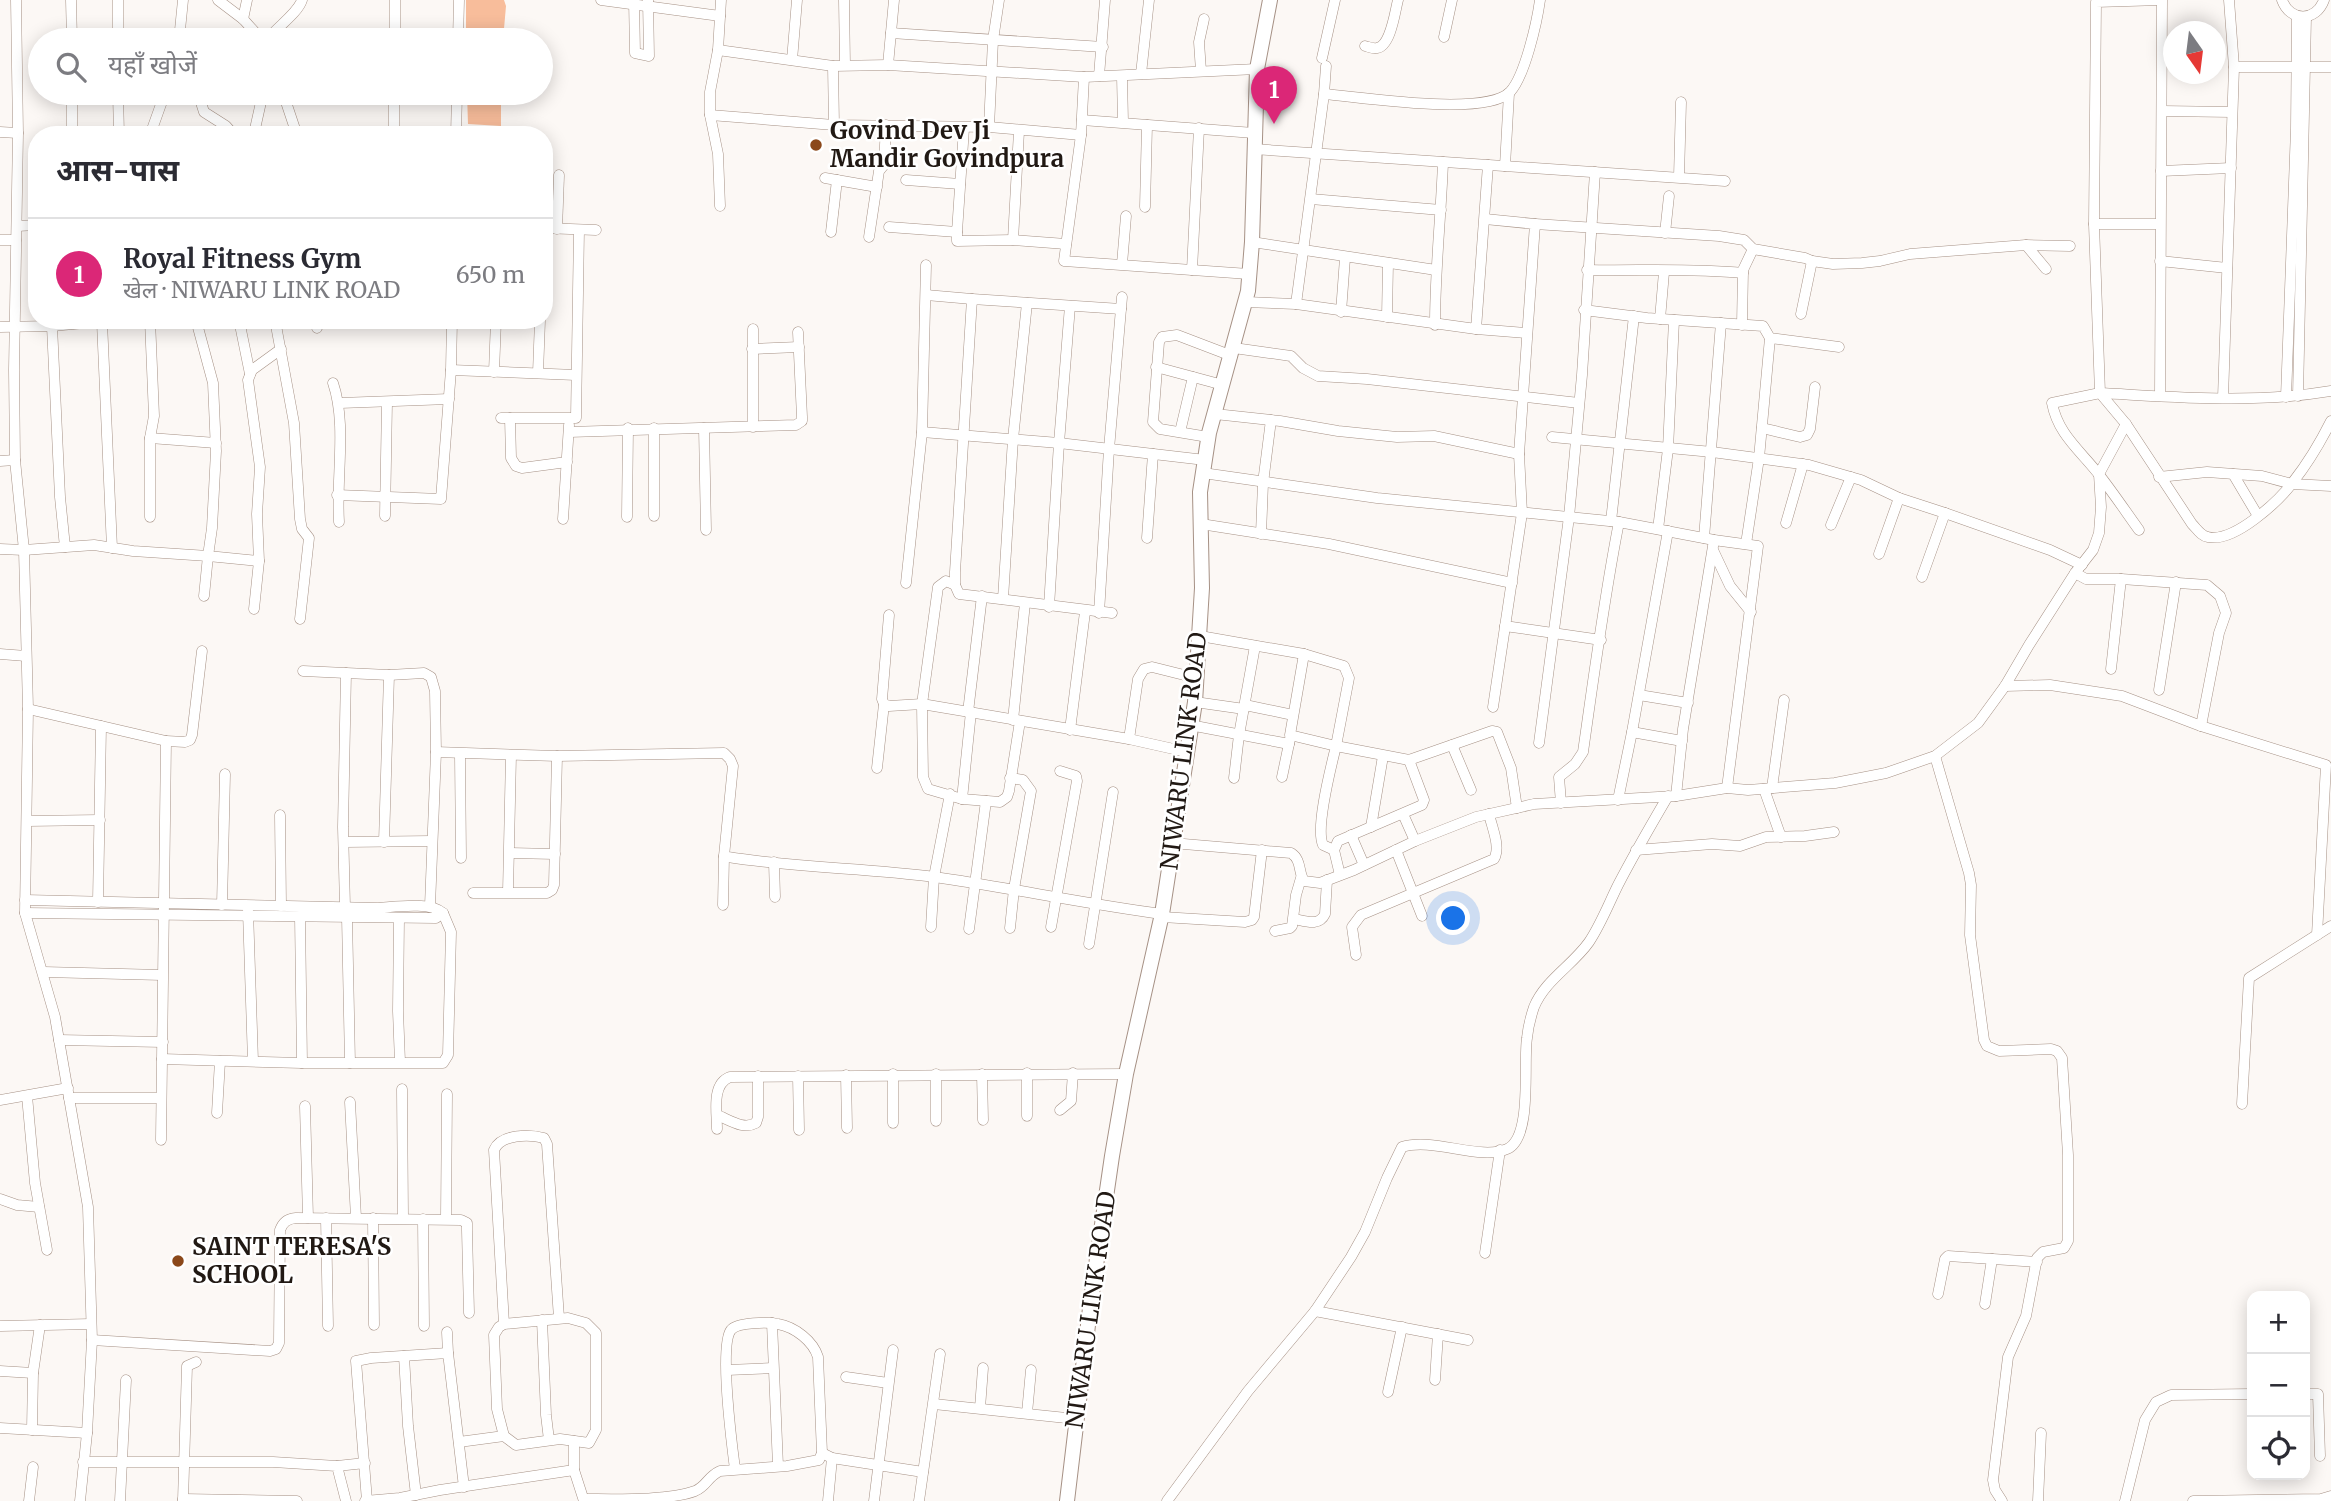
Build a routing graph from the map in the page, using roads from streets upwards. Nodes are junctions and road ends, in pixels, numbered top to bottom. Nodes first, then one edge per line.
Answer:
1 (16, 0) edge
2 (72, 0) edge
3 (118, 0) edge
4 (183, 0) edge
5 (218, 0) edge
6 (247, 0) edge
7 (302, 0) edge
8 (395, 0) edge
9 (459, 0) edge
10 (601, 0) edge
11 (721, 0) edge
12 (797, 0) edge
13 (844, 0) edge
14 (894, 0) edge
15 (999, 0) edge
16 (1105, 0) edge
17 (1149, 0) edge
18 (1270, 0) edge
19 (1335, 0) edge
20 (1398, 0) edge
21 (1452, 0) edge
22 (1540, 0) edge
23 (2162, 0) edge
24 (2229, 0) edge
25 (2282, 0) edge
26 (2324, 0) edge
27 (634, 2) edge
28 (648, 3) edge
29 (720, 16) junction
30 (2301, 17) junction
31 (243, 19) junction
32 (1204, 19) dead end
33 (72, 28) edge
34 (118, 28) edge
35 (180, 28) edge
36 (251, 28) edge
37 (277, 28) edge
38 (395, 28) edge
39 (458, 28) edge
40 (891, 33) junction
41 (1444, 37) dead end
42 (993, 40) junction
43 (1365, 46) dead end
44 (1103, 47) junction
45 (718, 50) junction
46 (792, 60) junction
47 (845, 65) junction
48 (888, 65) junction
49 (833, 66) junction
50 (2234, 67) junction
51 (2301, 67) junction
52 (2331, 67) edge
53 (1257, 69) junction
54 (1201, 71) junction
55 (991, 72) junction
56 (1140, 74) junction
57 (1084, 76) junction
58 (1099, 76) junction
59 (1122, 76) junction
60 (1509, 93) junction
61 (1324, 94) junction
62 (1681, 102) dead end
63 (72, 105) edge
64 (118, 105) edge
65 (161, 105) edge
66 (201, 105) edge
67 (260, 105) edge
68 (287, 105) edge
69 (394, 105) edge
70 (457, 105) edge
71 (2162, 111) junction
72 (2232, 112) junction
73 (710, 116) junction
74 (1082, 120) junction
75 (1123, 122) junction
76 (834, 125) junction
77 (886, 125) junction
78 (1147, 125) junction
79 (72, 126) edge
80 (119, 126) edge
81 (153, 126) edge
82 (226, 126) edge
83 (256, 126) edge
84 (294, 126) edge
85 (394, 126) edge
86 (456, 126) edge
87 (989, 127) junction
88 (964, 128) junction
89 (1199, 128) junction
90 (1019, 131) junction
91 (0, 132) edge
92 (18, 133) junction
93 (1254, 133) junction
94 (1081, 135) junction
95 (1253, 149) junction
96 (1317, 154) junction
97 (1443, 162) junction
98 (1488, 165) junction
99 (1505, 166) junction
100 (2231, 168) junction
101 (2161, 171) junction
102 (1595, 172) junction
103 (559, 175) dead end
104 (1679, 177) junction
105 (825, 178) dead end
106 (837, 180) junction
107 (906, 180) dead end
108 (1725, 181) dead end
109 (960, 184) junction
110 (877, 187) junction
111 (1669, 196) dead end
112 (1311, 198) junction
113 (720, 206) dead end
114 (1145, 207) dead end
115 (1441, 211) junction
116 (1126, 216) dead end
117 (1485, 219) junction
118 (1535, 224) junction
119 (2094, 224) junction
120 (2160, 224) junction
121 (28, 225) edge
122 (18, 226) junction
123 (888, 227) dead end
124 (1593, 227) junction
125 (553, 229) edge
126 (557, 229) junction
127 (579, 230) junction
128 (596, 230) dead end
129 (831, 233) dead end
130 (957, 233) junction
131 (1665, 233) junction
132 (869, 237) dead end
133 (0, 240) edge
134 (16, 240) junction
135 (1013, 240) junction
136 (1252, 242) junction
137 (1066, 244) junction
138 (2026, 245) junction
139 (2070, 246) dead end
140 (1753, 249) junction
141 (1304, 251) junction
142 (1345, 258) junction
143 (1812, 261) junction
144 (2160, 261) junction
145 (1388, 263) junction
146 (1122, 264) junction
147 (926, 265) dead end
148 (2227, 268) junction
149 (1192, 270) junction
150 (1436, 270) junction
151 (1587, 270) junction
152 (2046, 270) dead end
153 (1664, 272) junction
154 (1743, 273) junction
155 (1249, 274) junction
156 (926, 295) junction
157 (1122, 297) dead end
158 (972, 299) junction
159 (1245, 302) junction
160 (1027, 303) junction
161 (1296, 304) junction
162 (1070, 306) junction
163 (1121, 309) junction
164 (1584, 310) junction
165 (1341, 312) junction
166 (1801, 314) dead end
167 (1633, 316) junction
168 (1387, 317) junction
169 (1660, 319) junction
170 (1674, 320) junction
171 (1721, 323) junction
172 (1435, 325) junction
173 (1742, 325) junction
174 (0, 327) edge
175 (13, 327) junction
176 (28, 327) edge
177 (52, 329) edge
178 (102, 329) edge
179 (150, 329) edge
180 (198, 329) edge
181 (241, 329) edge
182 (277, 329) edge
183 (452, 329) edge
184 (496, 329) edge
185 (540, 329) edge
186 (753, 329) dead end
187 (1475, 329) junction
188 (798, 332) dead end
189 (1527, 333) junction
190 (1770, 338) junction
191 (799, 347) junction
192 (1839, 347) dead end
193 (281, 349) junction
194 (752, 349) junction
195 (1233, 352) junction
196 (1156, 367) junction
197 (451, 370) junction
198 (494, 372) junction
199 (538, 373) junction
200 (250, 374) junction
201 (576, 375) junction
202 (1193, 377) junction
203 (334, 383) dead end
204 (1223, 385) junction
205 (1815, 387) dead end
206 (2331, 391) edge
207 (2100, 393) junction
208 (1523, 396) junction
209 (2160, 396) junction
210 (2286, 397) junction
211 (2298, 397) junction
212 (2223, 398) junction
213 (449, 399) junction
214 (340, 402) junction
215 (387, 402) junction
216 (1579, 403) junction
217 (1214, 414) junction
218 (569, 418) junction
219 (1271, 420) junction
220 (2331, 421) edge
221 (2126, 424) junction
222 (753, 427) junction
223 (628, 428) junction
224 (654, 428) junction
225 (704, 428) junction
226 (1762, 428) junction
227 (569, 432) junction
228 (922, 432) junction
229 (1180, 432) junction
230 (963, 435) junction
231 (1208, 437) junction
232 (150, 438) junction
233 (1552, 438) dead end
234 (1013, 439) junction
235 (1576, 440) junction
236 (216, 443) junction
237 (1059, 443) junction
238 (1621, 444) junction
239 (1109, 449) junction
240 (1668, 449) junction
241 (1712, 452) junction
242 (1153, 454) junction
243 (1519, 454) junction
244 (1759, 458) junction
245 (15, 460) junction
246 (0, 461) edge
247 (567, 462) junction
248 (1803, 464) junction
249 (1204, 466) junction
250 (2099, 474) junction
251 (2233, 474) junction
252 (1851, 477) junction
253 (2159, 477) junction
254 (1264, 482) junction
255 (2292, 484) junction
256 (2331, 486) edge
257 (337, 495) junction
258 (385, 497) junction
259 (1899, 498) junction
260 (1522, 513) junction
261 (1945, 513) junction
262 (385, 516) dead end
263 (654, 516) dead end
264 (2258, 516) junction
265 (150, 517) dead end
266 (627, 517) dead end
267 (1569, 517) junction
268 (563, 519) dead end
269 (1615, 521) junction
270 (340, 522) dead end
271 (1786, 523) dead end
272 (1201, 524) junction
273 (1831, 525) dead end
274 (706, 530) dead end
275 (1663, 530) junction
276 (2140, 530) dead end
277 (1261, 534) junction
278 (1147, 538) dead end
279 (1710, 542) junction
280 (1746, 544) junction
281 (65, 547) junction
282 (111, 548) junction
283 (0, 549) edge
284 (24, 550) junction
285 (1879, 554) dead end
286 (208, 556) junction
287 (259, 561) junction
288 (2079, 569) junction
289 (1922, 577) dead end
290 (2121, 579) junction
291 (2176, 582) junction
292 (906, 583) dead end
293 (1511, 583) junction
294 (955, 585) junction
295 (204, 596) dead end
296 (982, 596) junction
297 (1003, 599) junction
298 (1026, 603) junction
299 (1049, 607) junction
300 (254, 610) dead end
301 (1085, 612) junction
302 (1099, 612) junction
303 (1751, 612) junction
304 (1112, 614) dead end
305 (889, 615) dead end
306 (300, 619) dead end
307 (1505, 626) junction
308 (1553, 633) junction
309 (1200, 636) junction
310 (1601, 639) junction
311 (1255, 646) junction
312 (202, 651) dead end
313 (0, 654) edge
314 (1304, 654) junction
315 (26, 656) junction
316 (2111, 669) dead end
317 (303, 671) dead end
318 (346, 673) junction
319 (388, 675) junction
320 (1196, 678) junction
321 (2005, 686) junction
322 (2159, 690) dead end
323 (1639, 695) junction
324 (1784, 700) dead end
325 (1195, 702) junction
326 (1688, 703) junction
327 (884, 704) junction
328 (922, 704) junction
329 (1244, 707) junction
330 (1493, 708) dead end
331 (28, 709) junction
332 (969, 712) junction
333 (1293, 715) junction
334 (1016, 720) junction
335 (1190, 725) junction
336 (102, 726) junction
337 (2201, 726) junction
338 (1070, 730) junction
339 (1632, 732) junction
340 (1239, 735) junction
341 (1129, 739) junction
342 (1290, 739) junction
343 (166, 741) junction
344 (1682, 741) junction
345 (1539, 743) dead end
346 (1452, 745) junction
347 (1336, 746) junction
348 (436, 752) junction
349 (1187, 752) junction
350 (460, 754) junction
351 (511, 755) junction
352 (557, 756) junction
353 (1383, 756) junction
354 (1935, 756) junction
355 (1409, 760) junction
356 (2328, 766) edge
357 (877, 768) dead end
358 (1060, 771) dead end
359 (225, 774) dead end
360 (1283, 777) dead end
361 (1010, 778) junction
362 (1234, 778) dead end
363 (1727, 788) junction
364 (1768, 788) junction
365 (1471, 790) dead end
366 (1113, 792) dead end
367 (950, 794) junction
368 (1672, 796) junction
369 (962, 799) junction
370 (1618, 800) junction
371 (986, 801) junction
372 (1561, 803) junction
373 (1517, 808) junction
374 (1403, 814) junction
375 (1489, 814) junction
376 (280, 815) dead end
377 (100, 820) junction
378 (27, 821) junction
379 (1371, 827) junction
380 (1834, 832) dead end
381 (1351, 835) junction
382 (1782, 836) junction
383 (432, 841) junction
384 (1415, 841) junction
385 (345, 842) junction
386 (384, 842) junction
387 (1172, 843) junction
388 (1262, 850) junction
389 (1334, 850) junction
390 (1396, 850) junction
391 (1636, 850) junction
392 (510, 853) junction
393 (555, 854) junction
394 (724, 856) junction
395 (461, 858) dead end
396 (774, 862) junction
397 (1364, 865) junction
398 (1340, 875) junction
399 (934, 877) junction
400 (1301, 878) junction
401 (1327, 880) junction
402 (974, 883) junction
403 (1014, 889) junction
404 (508, 892) junction
405 (473, 893) dead end
406 (1413, 894) junction
407 (775, 897) dead end
408 (1055, 897) junction
409 (25, 900) junction
410 (99, 902) junction
411 (222, 905) junction
412 (723, 905) dead end
413 (1094, 905) junction
414 (281, 906) junction
415 (429, 906) junction
416 (163, 910) junction
417 (248, 911) junction
418 (25, 912) junction
419 (346, 912) junction
420 (441, 913) junction
421 (1162, 915) junction
422 (300, 916) junction
423 (1422, 916) dead end
424 (399, 918) junction
425 (1294, 919) junction
426 (2331, 926) edge
427 (1051, 927) dead end
428 (931, 928) dead end
429 (1010, 928) dead end
430 (970, 929) dead end
431 (1275, 931) dead end
432 (2317, 934) junction
433 (1089, 944) dead end
434 (1356, 955) dead end
435 (44, 972) junction
436 (162, 975) junction
437 (59, 1041) junction
438 (163, 1042) junction
439 (162, 1059) junction
440 (220, 1061) junction
441 (253, 1061) junction
442 (400, 1062) junction
443 (302, 1063) junction
444 (350, 1063) junction
445 (1027, 1073) junction
446 (1073, 1073) junction
447 (893, 1074) junction
448 (936, 1074) junction
449 (982, 1074) junction
450 (1126, 1074) junction
451 (846, 1075) junction
452 (758, 1076) junction
453 (798, 1076) junction
454 (402, 1089) dead end
455 (68, 1093) junction
456 (447, 1094) dead end
457 (27, 1096) junction
458 (161, 1098) junction
459 (0, 1100) edge
460 (350, 1102) dead end
461 (2242, 1104) dead end
462 (305, 1106) dead end
463 (1060, 1110) dead end
464 (217, 1114) dead end
465 (717, 1115) junction
466 (1027, 1116) dead end
467 (983, 1120) dead end
468 (936, 1121) dead end
469 (893, 1123) dead end
470 (846, 1128) dead end
471 (717, 1129) dead end
472 (799, 1130) dead end
473 (161, 1140) dead end
474 (1500, 1150) junction
475 (0, 1199) edge
476 (38, 1207) junction
477 (308, 1218) junction
478 (326, 1218) junction
479 (356, 1218) junction
480 (373, 1218) junction
481 (404, 1218) junction
482 (446, 1218) junction
483 (422, 1219) junction
484 (47, 1250) dead end
485 (1485, 1253) dead end
486 (1992, 1259) junction
487 (2037, 1262) junction
488 (1938, 1294) dead end
489 (1985, 1304) dead end
490 (1315, 1311) junction
491 (469, 1313) dead end
492 (559, 1318) junction
493 (542, 1320) junction
494 (772, 1323) junction
495 (91, 1324) junction
496 (504, 1324) junction
497 (40, 1325) junction
498 (374, 1325) dead end
499 (1, 1326) edge
500 (328, 1326) dead end
501 (424, 1326) dead end
502 (1402, 1328) junction
503 (447, 1332) dead end
504 (1438, 1334) junction
505 (92, 1339) junction
506 (1468, 1340) dead end
507 (893, 1350) dead end
508 (449, 1353) junction
509 (940, 1354) dead end
510 (404, 1356) junction
511 (196, 1362) dead end
512 (774, 1368) junction
513 (983, 1368) dead end
514 (727, 1370) junction
515 (1031, 1370) dead end
516 (0, 1371) edge
517 (33, 1373) junction
518 (846, 1377) dead end
519 (126, 1380) dead end
520 (1435, 1380) dead end
521 (888, 1383) junction
522 (1388, 1392) dead end
523 (2247, 1394) edge
524 (2310, 1394) edge
525 (2318, 1394) junction
526 (2331, 1394) edge
527 (934, 1404) junction
528 (980, 1408) junction
529 (1027, 1413) junction
530 (1076, 1419) junction
531 (0, 1428) edge
532 (32, 1430) junction
533 (87, 1433) junction
534 (2041, 1433) dead end
535 (503, 1436) junction
536 (549, 1440) junction
537 (574, 1441) junction
538 (459, 1442) junction
539 (822, 1453) junction
540 (2320, 1456) dead end
541 (832, 1458) junction
542 (83, 1462) junction
543 (122, 1462) junction
544 (184, 1463) junction
545 (365, 1463) junction
546 (878, 1465) junction
547 (337, 1466) junction
548 (778, 1466) junction
549 (33, 1467) dead end
550 (735, 1469) junction
551 (574, 1470) junction
552 (923, 1472) junction
553 (464, 1487) junction
554 (416, 1495) junction
555 (2331, 1496) edge
556 (183, 1500) edge
557 (245, 1500) edge
558 (584, 1500) edge
559 (29, 1501) edge
560 (80, 1501) edge
561 (120, 1501) edge
562 (297, 1501) edge
563 (346, 1501) edge
564 (366, 1501) edge
565 (828, 1501) edge
566 (874, 1501) edge
567 (919, 1501) edge
568 (1068, 1501) edge
569 (1167, 1501) edge
570 (2002, 1501) edge
571 (2038, 1501) edge
572 (2125, 1501) edge
573 (2193, 1501) edge

1 - 92 street
2 - 33 street
3 - 34 street
4 - 35 street
5 - 31 street
6 - 31 street
7 - 37 street
8 - 38 street
9 - 39 street
10 - 27 street
11 - 29 street
12 - 46 street
13 - 47 street
14 - 40 street
15 - 42 street
16 - 44 street
17 - 56 street
18 - 53 street, NIWARU LINK ROAD
19 - 61 street
20 - 43 street
21 - 41 street
22 - 60 street
23 - 71 street
23 - 119 street
24 - 50 street
25 - 30 street
26 - 30 street
27 - 28 street
27 - 28 street
28 - 29 street
29 - 45 street
30 - 51 street
31 - 36 street
32 - 54 street
40 - 42 street
40 - 48 street
42 - 44 street
42 - 55 street
44 - 58 street
45 - 46 street
45 - 73 street
46 - 49 street
47 - 48 street
47 - 49 street
48 - 55 street
49 - 76 street
50 - 51 street
50 - 72 street
51 - 52 street
51 - 210 street
51 - 211 street
53 - 54 street
53 - 93 street, NIWARU LINK ROAD
54 - 56 street
55 - 57 street
55 - 87 street
56 - 59 street
57 - 58 street
57 - 74 street
58 - 59 street
59 - 75 street
60 - 61 street
60 - 99 street
61 - 96 street
62 - 104 street
63 - 79 street
64 - 80 street
65 - 81 street
66 - 82 street
67 - 83 street
68 - 84 street
69 - 85 street
70 - 86 street
71 - 72 street
71 - 101 street
72 - 100 street
73 - 76 street
73 - 113 street
74 - 75 street
74 - 94 street
75 - 78 street
76 - 77 street
77 - 88 street
77 - 110 street
78 - 89 street
78 - 114 street
87 - 88 street
87 - 90 street
88 - 109 street
89 - 93 street
89 - 149 street
90 - 94 street
90 - 135 street
91 - 92 street
92 - 122 street
93 - 95 street, NIWARU LINK ROAD
94 - 137 street
95 - 96 street
95 - 136 street, NIWARU LINK ROAD
96 - 97 street
96 - 112 street
97 - 98 street
97 - 115 street
98 - 99 street
98 - 117 street
99 - 102 street
100 - 101 street
100 - 148 street
101 - 120 street
102 - 104 street
102 - 124 street
103 - 126 street
104 - 108 street
105 - 106 street
106 - 110 street
106 - 129 street
107 - 109 street
109 - 130 street
110 - 132 street
111 - 131 street
112 - 115 street
112 - 141 street
115 - 150 street
116 - 146 street
117 - 118 street
117 - 187 street
118 - 124 street
118 - 189 street
119 - 120 street
119 - 207 street
120 - 144 street
121 - 122 street
122 - 134 street
123 - 130 street
124 - 131 street
124 - 151 street
125 - 126 street
126 - 127 street
127 - 128 street
127 - 201 street
130 - 135 street
131 - 140 street
133 - 134 street
134 - 175 street
135 - 137 street
136 - 141 street
136 - 155 street, NIWARU LINK ROAD
137 - 146 street
138 - 139 street
138 - 143 street
138 - 152 street
140 - 143 street
140 - 154 street
141 - 142 street
141 - 161 street
142 - 145 street
142 - 165 street
143 - 166 street
144 - 148 street
144 - 209 street
145 - 150 street
145 - 168 street
146 - 149 street
147 - 156 street
148 - 212 street
149 - 155 street
150 - 172 street
151 - 153 street
151 - 164 street
153 - 154 street
153 - 169 street
154 - 173 street
155 - 159 street, NIWARU LINK ROAD
156 - 158 street
156 - 228 street
157 - 163 street
158 - 160 street
158 - 230 street
159 - 161 street
159 - 195 street, NIWARU LINK ROAD
160 - 162 street
160 - 234 street
161 - 165 street
162 - 163 street
162 - 237 street
163 - 239 street
164 - 167 street
164 - 216 street
165 - 168 street
167 - 169 street
167 - 238 street
168 - 172 street
169 - 170 street
170 - 171 street
170 - 240 street
171 - 173 street
171 - 241 street
172 - 187 street
173 - 190 street
174 - 175 street
175 - 176 street
175 - 245 street
177 - 281 street
178 - 282 street
179 - 232 street
180 - 236 street
181 - 200 street
182 - 193 street
183 - 197 street
184 - 198 street
185 - 199 street
186 - 194 street
187 - 189 street
188 - 191 street
189 - 208 street
190 - 192 street
190 - 226 street
191 - 194 street
191 - 222 street
193 - 200 street
193 - 306 street
194 - 222 street
195 - 196 street
195 - 204 street, NIWARU LINK ROAD
195 - 208 street
196 - 202 street
196 - 229 street
197 - 198 street
197 - 213 street
198 - 199 street
199 - 201 street
200 - 287 street
201 - 218 street
202 - 204 street
202 - 229 street
203 - 214 street
204 - 217 street, NIWARU LINK ROAD
205 - 226 street
206 - 211 street
207 - 209 street
207 - 221 street
207 - 250 street
208 - 216 street
208 - 243 street
209 - 212 street
210 - 211 street
210 - 212 street
213 - 215 street
213 - 258 street
214 - 215 street
214 - 257 street
215 - 258 street
216 - 235 street
217 - 219 street
217 - 231 street, NIWARU LINK ROAD
218 - 227 street
218 - 247 street
219 - 243 street
219 - 254 street
220 - 255 street
221 - 250 street
221 - 253 street
222 - 225 street
223 - 224 street
223 - 227 street
223 - 266 street
224 - 225 street
224 - 263 street
225 - 274 street
226 - 244 street
227 - 247 street
228 - 230 street
228 - 292 street
229 - 231 street
230 - 234 street
230 - 294 street
231 - 249 street, NIWARU LINK ROAD
232 - 236 street
232 - 265 street
233 - 235 street
234 - 237 street
234 - 297 street
235 - 238 street
235 - 267 street
236 - 286 street
237 - 239 street
237 - 299 street
238 - 240 street
238 - 269 street
239 - 242 street
239 - 302 street
240 - 241 street
240 - 275 street
241 - 244 street
241 - 279 street
242 - 249 street
242 - 278 street
243 - 260 street
244 - 248 street
244 - 280 street
245 - 246 street
245 - 284 street
247 - 268 street
248 - 252 street
248 - 271 street
249 - 254 street
249 - 272 street, NIWARU LINK ROAD
250 - 276 street
250 - 288 street
251 - 253 street
251 - 255 street
251 - 264 street
252 - 259 street
252 - 273 street
253 - 264 street
254 - 260 street
254 - 277 street
255 - 256 street
255 - 264 street
257 - 258 street
257 - 270 street
258 - 262 street
259 - 261 street
259 - 285 street
260 - 267 street
260 - 293 street
261 - 288 street
261 - 289 street
267 - 269 street
267 - 308 street
269 - 275 street
269 - 310 street
272 - 277 street
272 - 309 street, NIWARU LINK ROAD
275 - 279 street
275 - 323 street
277 - 293 street
279 - 280 street
279 - 303 street
279 - 326 street
280 - 303 street
281 - 282 street
281 - 284 street
282 - 286 street
283 - 284 street
284 - 315 street
286 - 287 street
286 - 295 street
287 - 300 street
288 - 290 street
288 - 321 street
290 - 291 street
290 - 316 street
291 - 322 street
291 - 337 street
293 - 307 street
294 - 296 street
294 - 328 street
296 - 297 street
296 - 332 street
297 - 298 street
298 - 299 street
298 - 334 street
299 - 301 street
301 - 302 street
301 - 338 street
302 - 304 street
303 - 363 street
305 - 327 street
307 - 308 street
307 - 330 street
308 - 310 street
308 - 345 street
309 - 311 street
309 - 320 street, NIWARU LINK ROAD
310 - 372 street
311 - 314 street
311 - 329 street
312 - 343 street
313 - 315 street
314 - 333 street
314 - 347 street
315 - 331 street
317 - 318 street
318 - 319 street
318 - 385 street
319 - 348 street
319 - 386 street
320 - 325 street, NIWARU LINK ROAD
320 - 341 street
321 - 337 street
321 - 354 street
323 - 326 street
323 - 339 street
324 - 364 street
325 - 329 street
325 - 335 street, NIWARU LINK ROAD
326 - 344 street
327 - 328 street
327 - 357 street
328 - 332 street
328 - 367 street
329 - 333 street
329 - 340 street
331 - 336 street
331 - 378 street
332 - 334 street
332 - 369 street
333 - 342 street
334 - 338 street
334 - 361 street
335 - 340 street
335 - 349 street, NIWARU LINK ROAD
336 - 343 street
336 - 377 street
337 - 356 street
338 - 341 street
339 - 344 street
339 - 370 street
340 - 342 street
340 - 362 street
341 - 349 street
342 - 347 street
342 - 360 street
343 - 416 street
344 - 368 street
346 - 355 street
346 - 365 street
346 - 373 street
347 - 353 street
347 - 389 street
348 - 350 street
348 - 383 street
349 - 387 street, NIWARU LINK ROAD
350 - 351 street
350 - 395 street
351 - 352 street
351 - 392 street
352 - 393 street
352 - 394 street
353 - 355 street
353 - 379 street
354 - 364 street
354 - 487 street
355 - 374 street
356 - 432 street
358 - 408 street
359 - 411 street
361 - 371 street
361 - 403 street
363 - 364 street
363 - 368 street
364 - 382 street
366 - 413 street
367 - 369 street
367 - 399 street
368 - 370 street
368 - 391 street
369 - 371 street
370 - 372 street
371 - 402 street
372 - 373 street
373 - 375 street
374 - 379 street
374 - 384 street
375 - 384 street
375 - 406 street
376 - 414 street
377 - 378 street
377 - 410 street
378 - 409 street
379 - 381 street
380 - 382 street
381 - 389 street
381 - 397 street
382 - 391 street
383 - 386 street
383 - 415 street
384 - 390 street
385 - 386 street
385 - 419 street
387 - 388 street
387 - 421 street, NIWARU LINK ROAD
388 - 400 street
388 - 421 street
389 - 398 street
390 - 397 street
390 - 406 street
391 - 474 street
392 - 393 street
392 - 404 street
393 - 404 street
394 - 396 street
394 - 412 street
396 - 399 street
396 - 407 street
397 - 398 street
398 - 401 street
399 - 402 street
399 - 428 street
400 - 401 street
400 - 425 street
401 - 425 street
402 - 403 street
402 - 430 street
403 - 408 street
403 - 429 street
404 - 405 street
406 - 423 street
406 - 434 street
408 - 413 street
408 - 427 street
409 - 410 street
409 - 418 street
410 - 416 street
411 - 416 street
411 - 417 street
413 - 421 street
413 - 433 street
414 - 417 street
414 - 419 street
415 - 419 street
415 - 420 street
416 - 417 street
416 - 418 street
416 - 436 street
417 - 422 street
417 - 441 street
418 - 435 street
419 - 422 street
419 - 424 street
419 - 444 street
420 - 424 street
420 - 442 street
421 - 450 street, NIWARU LINK ROAD
422 - 443 street
424 - 442 street
425 - 431 street
426 - 432 street
432 - 461 street
435 - 436 street
435 - 437 street
436 - 438 street
437 - 438 street
437 - 455 street
438 - 439 street
439 - 440 street
439 - 458 street
440 - 441 street
440 - 464 street
441 - 443 street
442 - 444 street
443 - 444 street
445 - 446 street
445 - 449 street
445 - 466 street
446 - 450 street
446 - 463 street
447 - 448 street
447 - 451 street
447 - 469 street
448 - 449 street
448 - 468 street
449 - 467 street
450 - 530 street, NIWARU LINK ROAD
451 - 453 street
451 - 470 street
452 - 453 street
452 - 465 street
452 - 465 street
453 - 472 street
454 - 481 street
455 - 457 street
455 - 458 street
455 - 495 street
456 - 482 street
457 - 459 street
457 - 476 street
458 - 473 street
460 - 479 street
462 - 477 street
465 - 471 street
474 - 485 street
474 - 490 street
475 - 476 street
476 - 484 street
477 - 478 street
477 - 505 street
478 - 479 street
478 - 500 street
479 - 480 street
480 - 481 street
480 - 498 street
481 - 483 street
482 - 483 street
482 - 491 street
483 - 501 street
486 - 487 street
486 - 488 street
486 - 489 street
487 - 570 street
490 - 502 street
490 - 569 street
492 - 493 street
492 - 496 street
492 - 537 street
493 - 496 street
493 - 536 street
494 - 512 street
494 - 514 street
494 - 539 street
495 - 497 street
495 - 505 street
496 - 535 street
497 - 499 street
497 - 517 street
502 - 504 street
502 - 522 street
503 - 508 street
504 - 506 street
504 - 520 street
505 - 533 street
507 - 521 street
508 - 510 street
508 - 538 street
509 - 527 street
510 - 545 street
510 - 554 street
511 - 544 street
512 - 514 street
512 - 548 street
513 - 528 street
514 - 550 street
515 - 529 street
516 - 517 street
517 - 532 street
518 - 521 street
519 - 543 street
521 - 546 street
523 - 572 street
524 - 525 street
525 - 526 street
525 - 540 street
527 - 528 street
527 - 552 street
528 - 529 street
529 - 530 street
530 - 568 street, NIWARU LINK ROAD
531 - 532 street
532 - 533 street
533 - 542 street
534 - 571 street
535 - 536 street
535 - 538 street
536 - 537 street
537 - 551 street
538 - 553 street
539 - 541 street
539 - 548 street
541 - 546 street
541 - 565 street
542 - 543 street
542 - 560 street
543 - 544 street
543 - 561 street
544 - 547 street
544 - 556 street
545 - 547 street
545 - 564 street
546 - 552 street
546 - 566 street
547 - 563 street
548 - 550 street
549 - 559 street
550 - 558 street
551 - 553 street
551 - 558 street
552 - 567 street
553 - 554 street
554 - 564 street
555 - 573 street
556 - 557 street
557 - 562 street

